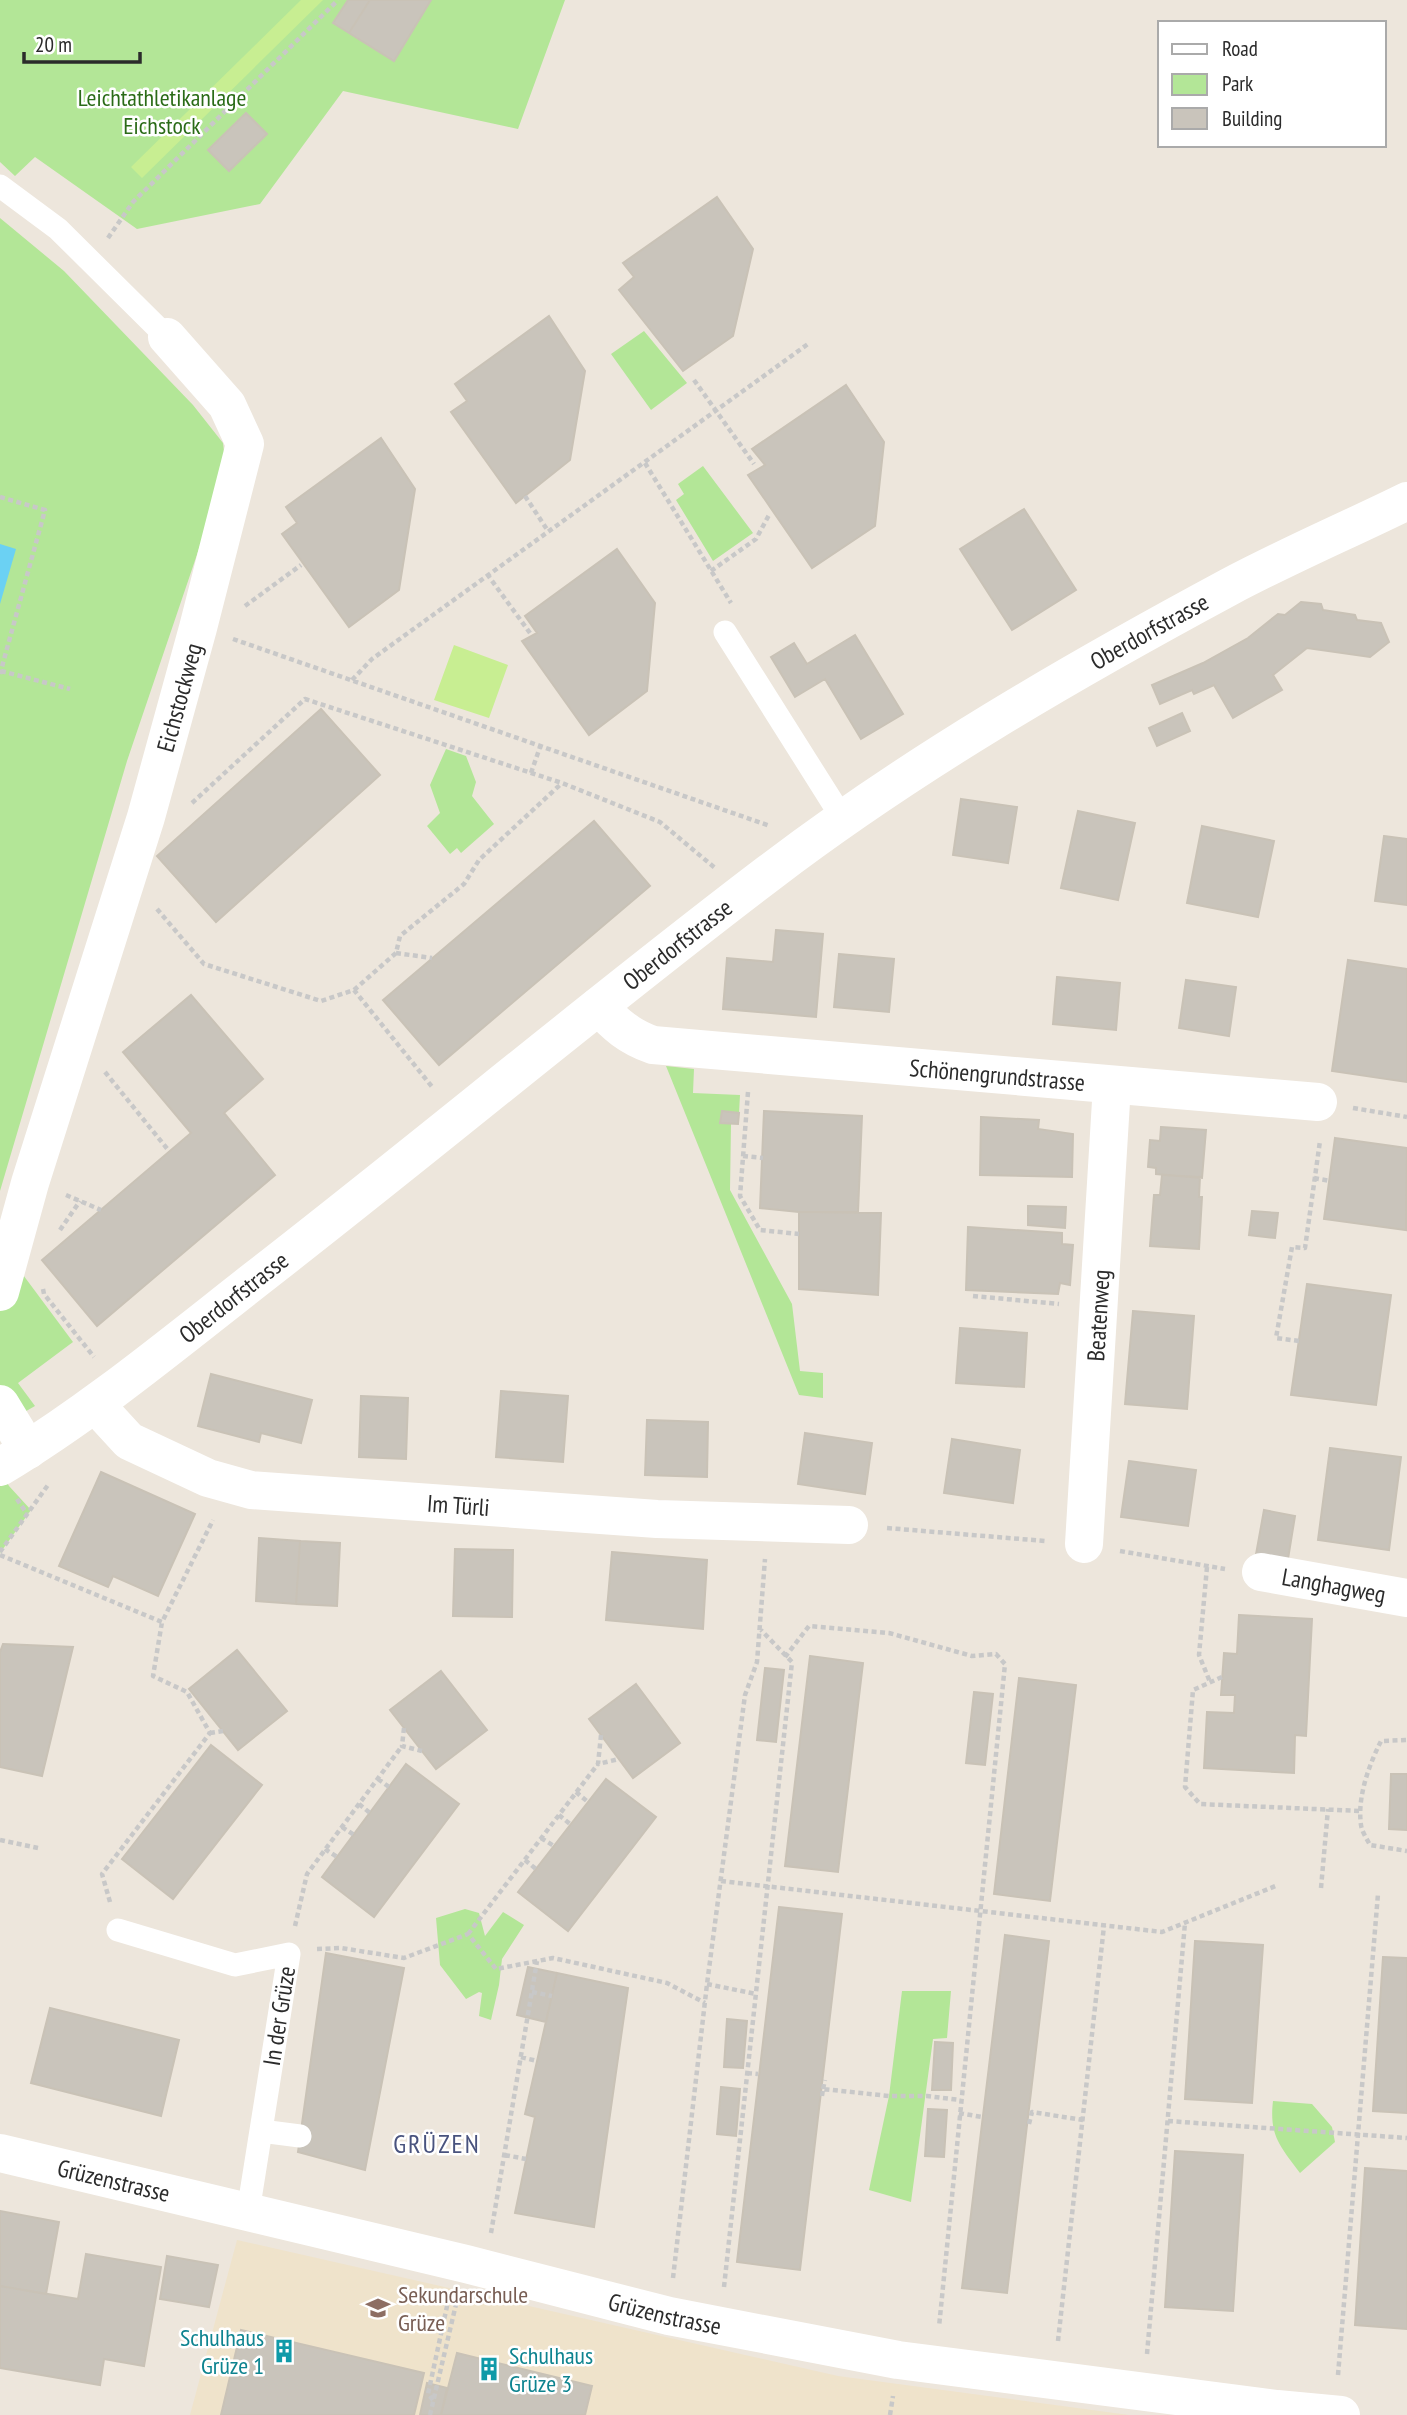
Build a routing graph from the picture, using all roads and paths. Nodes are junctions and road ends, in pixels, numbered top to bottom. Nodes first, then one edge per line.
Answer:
1 (338, 0) edge
2 (0, 186) edge
3 (123, 219) dead end
4 (167, 337) joint
5 (808, 344) dead end
6 (694, 380) dead end
7 (716, 411) junction
8 (754, 464) dead end
9 (525, 496) dead end
10 (0, 497) edge
11 (1407, 501) edge
12 (769, 515) dead end
13 (548, 531) junction
14 (301, 565) dead end
15 (711, 571) dead end
16 (488, 574) junction
17 (205, 630) junction
18 (725, 632) dead end
19 (530, 633) dead end
20 (0, 648) edge
21 (7, 650) junction
22 (1, 673) edge
23 (352, 680) junction
24 (70, 689) dead end
25 (540, 747) junction
26 (531, 773) junction
27 (562, 783) junction
28 (190, 805) dead end
29 (843, 819) junction
30 (773, 827) dead end
31 (723, 875) dead end
32 (129, 876) junction
33 (396, 953) junction
34 (432, 958) dead end
35 (354, 990) junction
36 (599, 1006) junction
37 (76, 1036) junction
38 (751, 1053) junction
39 (1112, 1085) junction
40 (1321, 1103) junction
41 (1407, 1117) edge
42 (458, 1119) junction
43 (169, 1152) dead end
44 (743, 1157) junction
45 (762, 1158) dead end
46 (1314, 1178) junction
47 (1329, 1181) dead end
48 (70, 1197) dead end
49 (80, 1201) junction
50 (101, 1210) dead end
51 (799, 1234) dead end
52 (53, 1240) dead end
53 (43, 1283) dead end
54 (0, 1293) edge
55 (973, 1296) dead end
56 (1098, 1307) junction
57 (1299, 1341) dead end
58 (95, 1357) dead end
59 (0, 1404) edge
60 (95, 1404) junction
61 (14, 1459) edge
62 (51, 1480) dead end
63 (230, 1484) junction
64 (768, 1523) junction
65 (849, 1525) dead end
66 (1084, 1544) dead end
67 (0, 1553) edge
68 (1207, 1567) dead end
69 (1261, 1572) dead end
70 (1407, 1598) edge
71 (162, 1622) junction
72 (760, 1629) junction
73 (786, 1657) junction
74 (1222, 1678) dead end
75 (1210, 1682) junction
76 (404, 1728) dead end
77 (223, 1731) dead end
78 (210, 1733) junction
79 (600, 1735) dead end
80 (1406, 1740) edge
81 (402, 1746) junction
82 (422, 1751) dead end
83 (619, 1759) dead end
84 (187, 1763) junction
85 (598, 1764) junction
86 (193, 1768) dead end
87 (378, 1779) junction
88 (389, 1787) dead end
89 (168, 1788) junction
90 (576, 1792) junction
91 (173, 1793) dead end
92 (588, 1802) dead end
93 (359, 1804) junction
94 (1328, 1809) junction
95 (1360, 1811) junction
96 (370, 1813) dead end
97 (559, 1815) junction
98 (144, 1818) junction
99 (150, 1822) dead end
100 (570, 1824) dead end
101 (342, 1827) junction
102 (354, 1835) dead end
103 (541, 1838) junction
104 (0, 1840) edge
105 (127, 1841) junction
106 (132, 1845) dead end
107 (554, 1846) dead end
108 (38, 1848) dead end
109 (325, 1849) junction
110 (1407, 1851) edge
111 (337, 1857) dead end
112 (524, 1860) junction
113 (536, 1869) dead end
114 (721, 1881) junction
115 (1278, 1885) dead end
116 (767, 1888) junction
117 (1321, 1888) dead end
118 (1378, 1894) dead end
119 (981, 1910) junction
120 (1185, 1923) junction
121 (1104, 1926) junction
122 (118, 1930) joint
123 (468, 1934) junction
124 (289, 1954) junction
125 (537, 1961) junction
126 (707, 1984) junction
127 (532, 1992) junction
128 (756, 1994) junction
129 (552, 1996) dead end
130 (705, 2003) junction
131 (521, 2057) junction
132 (537, 2061) dead end
133 (747, 2073) junction
134 (758, 2074) dead end
135 (825, 2080) dead end
136 (823, 2089) junction
137 (746, 2090) junction
138 (755, 2091) dead end
139 (822, 2096) dead end
140 (960, 2101) junction
141 (959, 2113) junction
142 (982, 2117) dead end
143 (1083, 2120) junction
144 (1168, 2121) junction
145 (1029, 2124) dead end
146 (261, 2131) junction
147 (1359, 2134) junction
148 (300, 2136) dead end
149 (1407, 2138) edge
150 (0, 2153) edge
151 (505, 2155) junction
152 (526, 2160) dead end
153 (248, 2212) junction
154 (467, 2276) junction
155 (669, 2316) junction
156 (720, 2325) junction
157 (936, 2365) junction
158 (1054, 2380) junction
159 (1144, 2392) junction
160 (433, 2400) junction
161 (1276, 2412) edge
162 (1335, 2414) edge
163 (430, 2415) edge
164 (1341, 2415) edge

1 - 3 path
2 - 4 lane, Eichstockweg
4 - 17 street, Eichstockweg
5 - 7 path
6 - 7 path
7 - 8 path
7 - 13 path
9 - 13 path
10 - 21 path
11 - 29 street, Oberdorfstrasse
12 - 15 path
13 - 16 path
14 - 17 path
16 - 19 path
16 - 23 path
17 - 23 path
17 - 32 street, Eichstockweg
18 - 29 lane
20 - 21 path
21 - 22 path
22 - 24 path
23 - 25 path
25 - 26 path
25 - 30 path
26 - 27 path
26 - 28 path
27 - 31 path
27 - 33 path
29 - 36 street, Oberdorfstrasse
32 - 35 path
32 - 37 street, Eichstockweg
33 - 34 path
33 - 35 path
35 - 42 path
36 - 38 street, Schönengrundstrasse
36 - 42 street, Oberdorfstrasse
37 - 43 path
37 - 54 street, Eichstockweg
38 - 39 street, Schönengrundstrasse
38 - 44 path
39 - 40 street, Schönengrundstrasse
39 - 56 street, Beatenweg
40 - 41 path
40 - 46 path
42 - 60 street, Oberdorfstrasse
44 - 45 path
44 - 51 path
46 - 47 path
46 - 57 path
48 - 49 path
49 - 50 path
49 - 52 path
53 - 58 path
55 - 56 path
56 - 66 street, Beatenweg
59 - 61 street
60 - 61 street, Oberdorfstrasse
60 - 63 street, Im Türli
62 - 67 path
63 - 64 street, Im Türli
63 - 71 path
64 - 65 street, Im Türli
64 - 72 path
67 - 71 path
68 - 75 path
69 - 70 street, Langhagweg
71 - 78 path
72 - 73 path
72 - 114 path
73 - 116 path
73 - 119 path
74 - 75 path
75 - 94 path
76 - 81 path
77 - 78 path
78 - 84 path
79 - 85 path
80 - 95 path
81 - 82 path
81 - 87 path
83 - 85 path
84 - 86 path
84 - 89 path
85 - 90 path
87 - 88 path
87 - 93 path
89 - 91 path
89 - 98 path
90 - 92 path
90 - 97 path
93 - 96 path
93 - 101 path
94 - 95 path
94 - 117 path
95 - 110 path
97 - 100 path
97 - 103 path
98 - 99 path
98 - 105 path
101 - 102 path
101 - 109 path
103 - 107 path
103 - 112 path
104 - 108 path
105 - 106 path
105 - 122 path
109 - 111 path
109 - 124 path
112 - 113 path
112 - 123 path
114 - 116 path
114 - 126 path
115 - 120 path
116 - 119 path
116 - 128 path
118 - 147 path
119 - 121 path
119 - 140 path
120 - 121 path
120 - 144 path
121 - 143 path
122 - 124 lane, In der Grüze
123 - 124 path
123 - 125 path
124 - 146 lane, In der Grüze
125 - 127 path
125 - 130 path
126 - 128 path
126 - 130 path
127 - 129 path
127 - 131 path
128 - 133 path
130 - 155 path
131 - 132 path
131 - 151 path
133 - 134 path
133 - 137 path
135 - 136 path
136 - 139 path
136 - 140 path
137 - 138 path
137 - 156 path
140 - 141 path
141 - 142 path
141 - 157 path
143 - 145 path
143 - 158 path
144 - 147 path
144 - 159 path
146 - 148 lane
146 - 153 lane, In der Grüze
147 - 149 path
147 - 162 path
150 - 153 street, Grüzenstrasse
151 - 152 path
151 - 154 path
153 - 154 street, Grüzenstrasse
154 - 155 street, Grüzenstrasse
154 - 160 path
154 - 160 path
155 - 156 street, Grüzenstrasse
156 - 157 street, Grüzenstrasse
157 - 158 street, Grüzenstrasse
158 - 159 street, Grüzenstrasse
159 - 161 street, Grüzenstrasse
160 - 163 path
161 - 162 street, Grüzenstrasse
162 - 164 street, Grüzenstrasse

